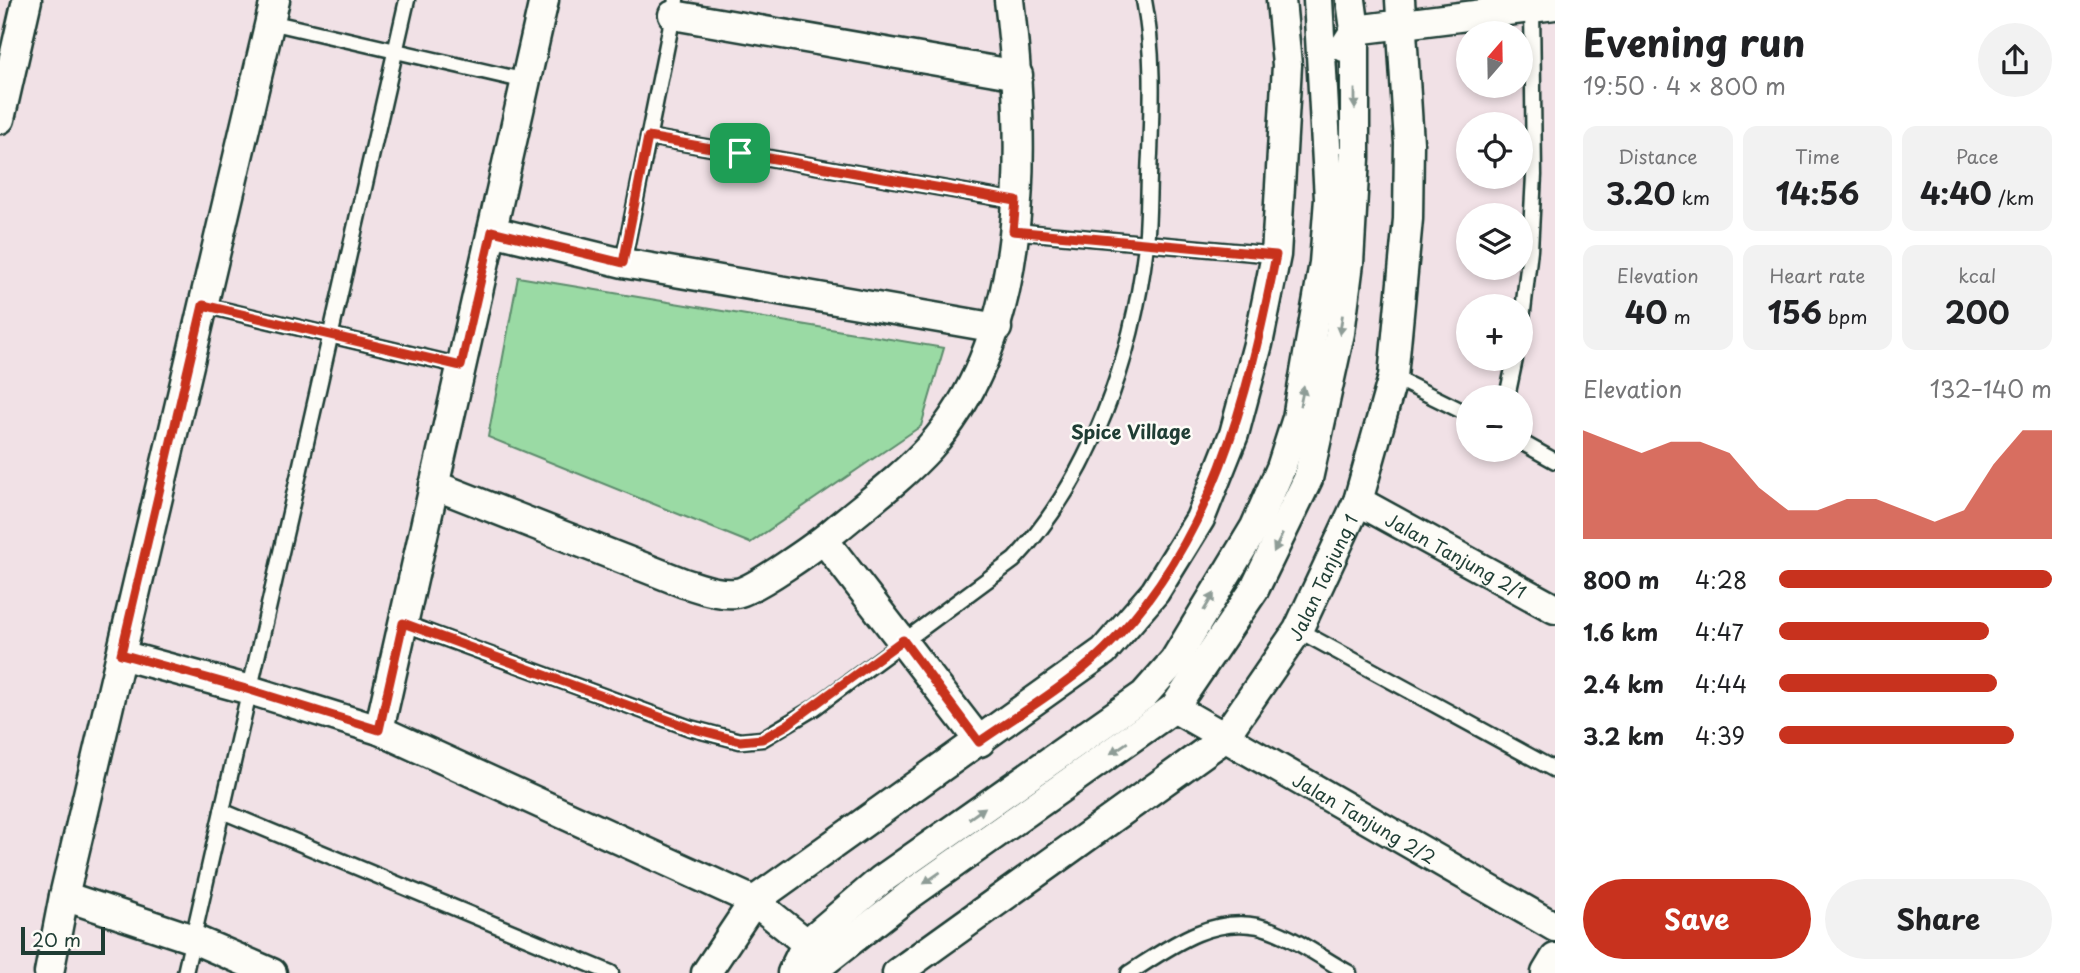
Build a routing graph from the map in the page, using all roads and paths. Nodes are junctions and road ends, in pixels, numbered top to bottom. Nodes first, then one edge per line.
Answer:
1 (27, 0) edge
2 (407, 0) edge
3 (544, 0) edge
4 (1009, 0) edge
5 (1144, 0) edge
6 (1281, 0) edge
7 (1318, 0) edge
8 (1351, 0) edge
9 (1539, 4) edge
10 (674, 8) edge
11 (273, 11) edge
12 (1402, 11) edge
13 (1355, 30) junction
14 (396, 49) junction
15 (1018, 75) junction
16 (1324, 77) junction
17 (526, 81) junction
18 (0, 119) edge
19 (648, 137) junction
20 (1016, 201) junction
21 (492, 231) junction
22 (1013, 231) junction
23 (1146, 244) junction
24 (1276, 255) junction
25 (623, 263) junction
26 (1525, 294) edge
27 (203, 305) junction
28 (997, 328) junction
29 (331, 334) junction
30 (461, 366) junction
31 (1393, 377) junction
32 (1456, 409) edge
33 (1533, 449) edge
34 (1555, 461) edge
35 (435, 485) junction
36 (1358, 501) junction
37 (824, 540) junction
38 (1552, 598) edge
39 (403, 623) junction
40 (1298, 630) junction
41 (903, 640) junction
42 (121, 654) junction
43 (1174, 661) junction
44 (250, 690) junction
45 (1174, 708) junction
46 (1119, 714) junction
47 (379, 730) junction
48 (1223, 739) junction
49 (979, 742) junction
50 (1555, 770) edge
51 (222, 811) junction
52 (64, 897) junction
53 (754, 901) junction
54 (1555, 927) edge
55 (193, 939) junction
56 (1555, 958) edge
57 (815, 959) edge
58 (49, 973) edge
59 (185, 973) edge
60 (272, 973) edge
61 (611, 973) edge
62 (706, 973) edge
63 (792, 973) edge
64 (897, 973) edge
65 (1129, 973) edge
66 (1349, 973) edge
67 (1546, 973) edge

1 - 18 street
2 - 14 lane
3 - 17 street
4 - 15 street
5 - 23 lane
6 - 24 street
7 - 13 street
7 - 16 street
8 - 13 street
9 - 12 street
9 - 26 lane
10 - 15 street
10 - 19 lane
11 - 14 lane
11 - 27 street
12 - 13 street
12 - 31 street, Jalan Tanjung 1
13 - 16 street
13 -> 45 street
14 - 17 lane
14 - 29 lane
15 - 20 street
43 -> 16 street
17 - 21 street
19 - 20 lane
19 - 25 lane
20 - 22 street
21 - 25 street
21 - 30 street
22 - 23 lane
22 - 28 street
23 - 24 lane
23 - 41 lane
24 - 49 street
25 - 28 street
27 - 29 lane
27 - 42 street
28 - 37 street
29 - 30 lane
29 - 44 lane
30 - 35 street
31 - 32 lane
31 - 36 street, Jalan Tanjung 1
33 - 34 lane
35 - 37 street
35 - 39 street
36 - 38 street, Jalan Tanjung 2/1
36 - 40 street, Jalan Tanjung 1
37 - 41 street
39 - 41 lane
39 - 47 street
40 - 48 street, Jalan Tanjung 1
40 - 50 lane
41 - 49 street
42 - 44 street
42 - 52 street
43 - 45 street
43 - 46 street
44 - 47 street
44 - 51 lane
45 - 46 street
45 - 48 street, Jalan Tanjung 2/2
45 -> 57 street
57 -> 46 street
47 - 53 street
48 - 54 street, Jalan Tanjung 2/2
48 - 64 street, Jalan Tanjung 1
49 - 53 street
51 - 55 lane
51 - 61 lane
52 - 55 street
52 - 58 street
53 - 57 street
53 - 62 street
55 - 59 lane
55 - 60 street
56 - 67 street
57 - 63 street
65 - 66 lane

